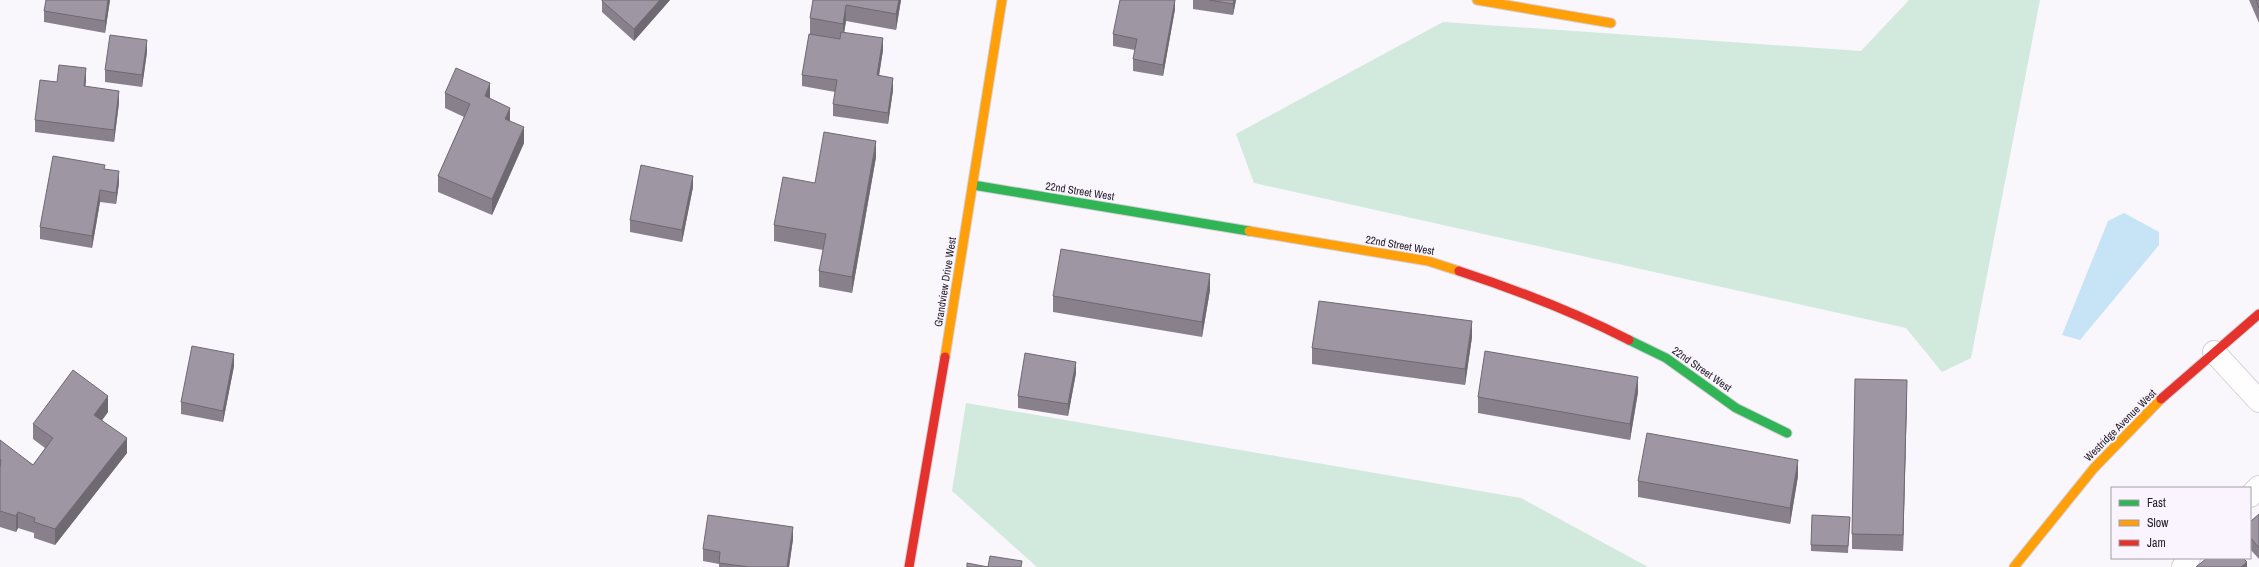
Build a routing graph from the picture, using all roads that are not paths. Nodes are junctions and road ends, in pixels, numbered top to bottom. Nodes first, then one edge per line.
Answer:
1 (1002, 0) edge
2 (1476, 0) edge
3 (1611, 22) dead end
4 (973, 185) junction
5 (2259, 314) edge
6 (2214, 352) junction
7 (2259, 401) edge
8 (1787, 433) dead end
9 (2259, 487) edge
10 (2251, 495) edge
11 (909, 567) edge
12 (2014, 567) edge

1 - 4 street, Grandview Drive West
2 - 3 street
4 - 8 street, 22nd Street West
4 - 11 street, Grandview Drive West
5 - 6 street, Westridge Avenue West
6 - 7 street
6 - 12 street, Westridge Avenue West
9 - 10 street

